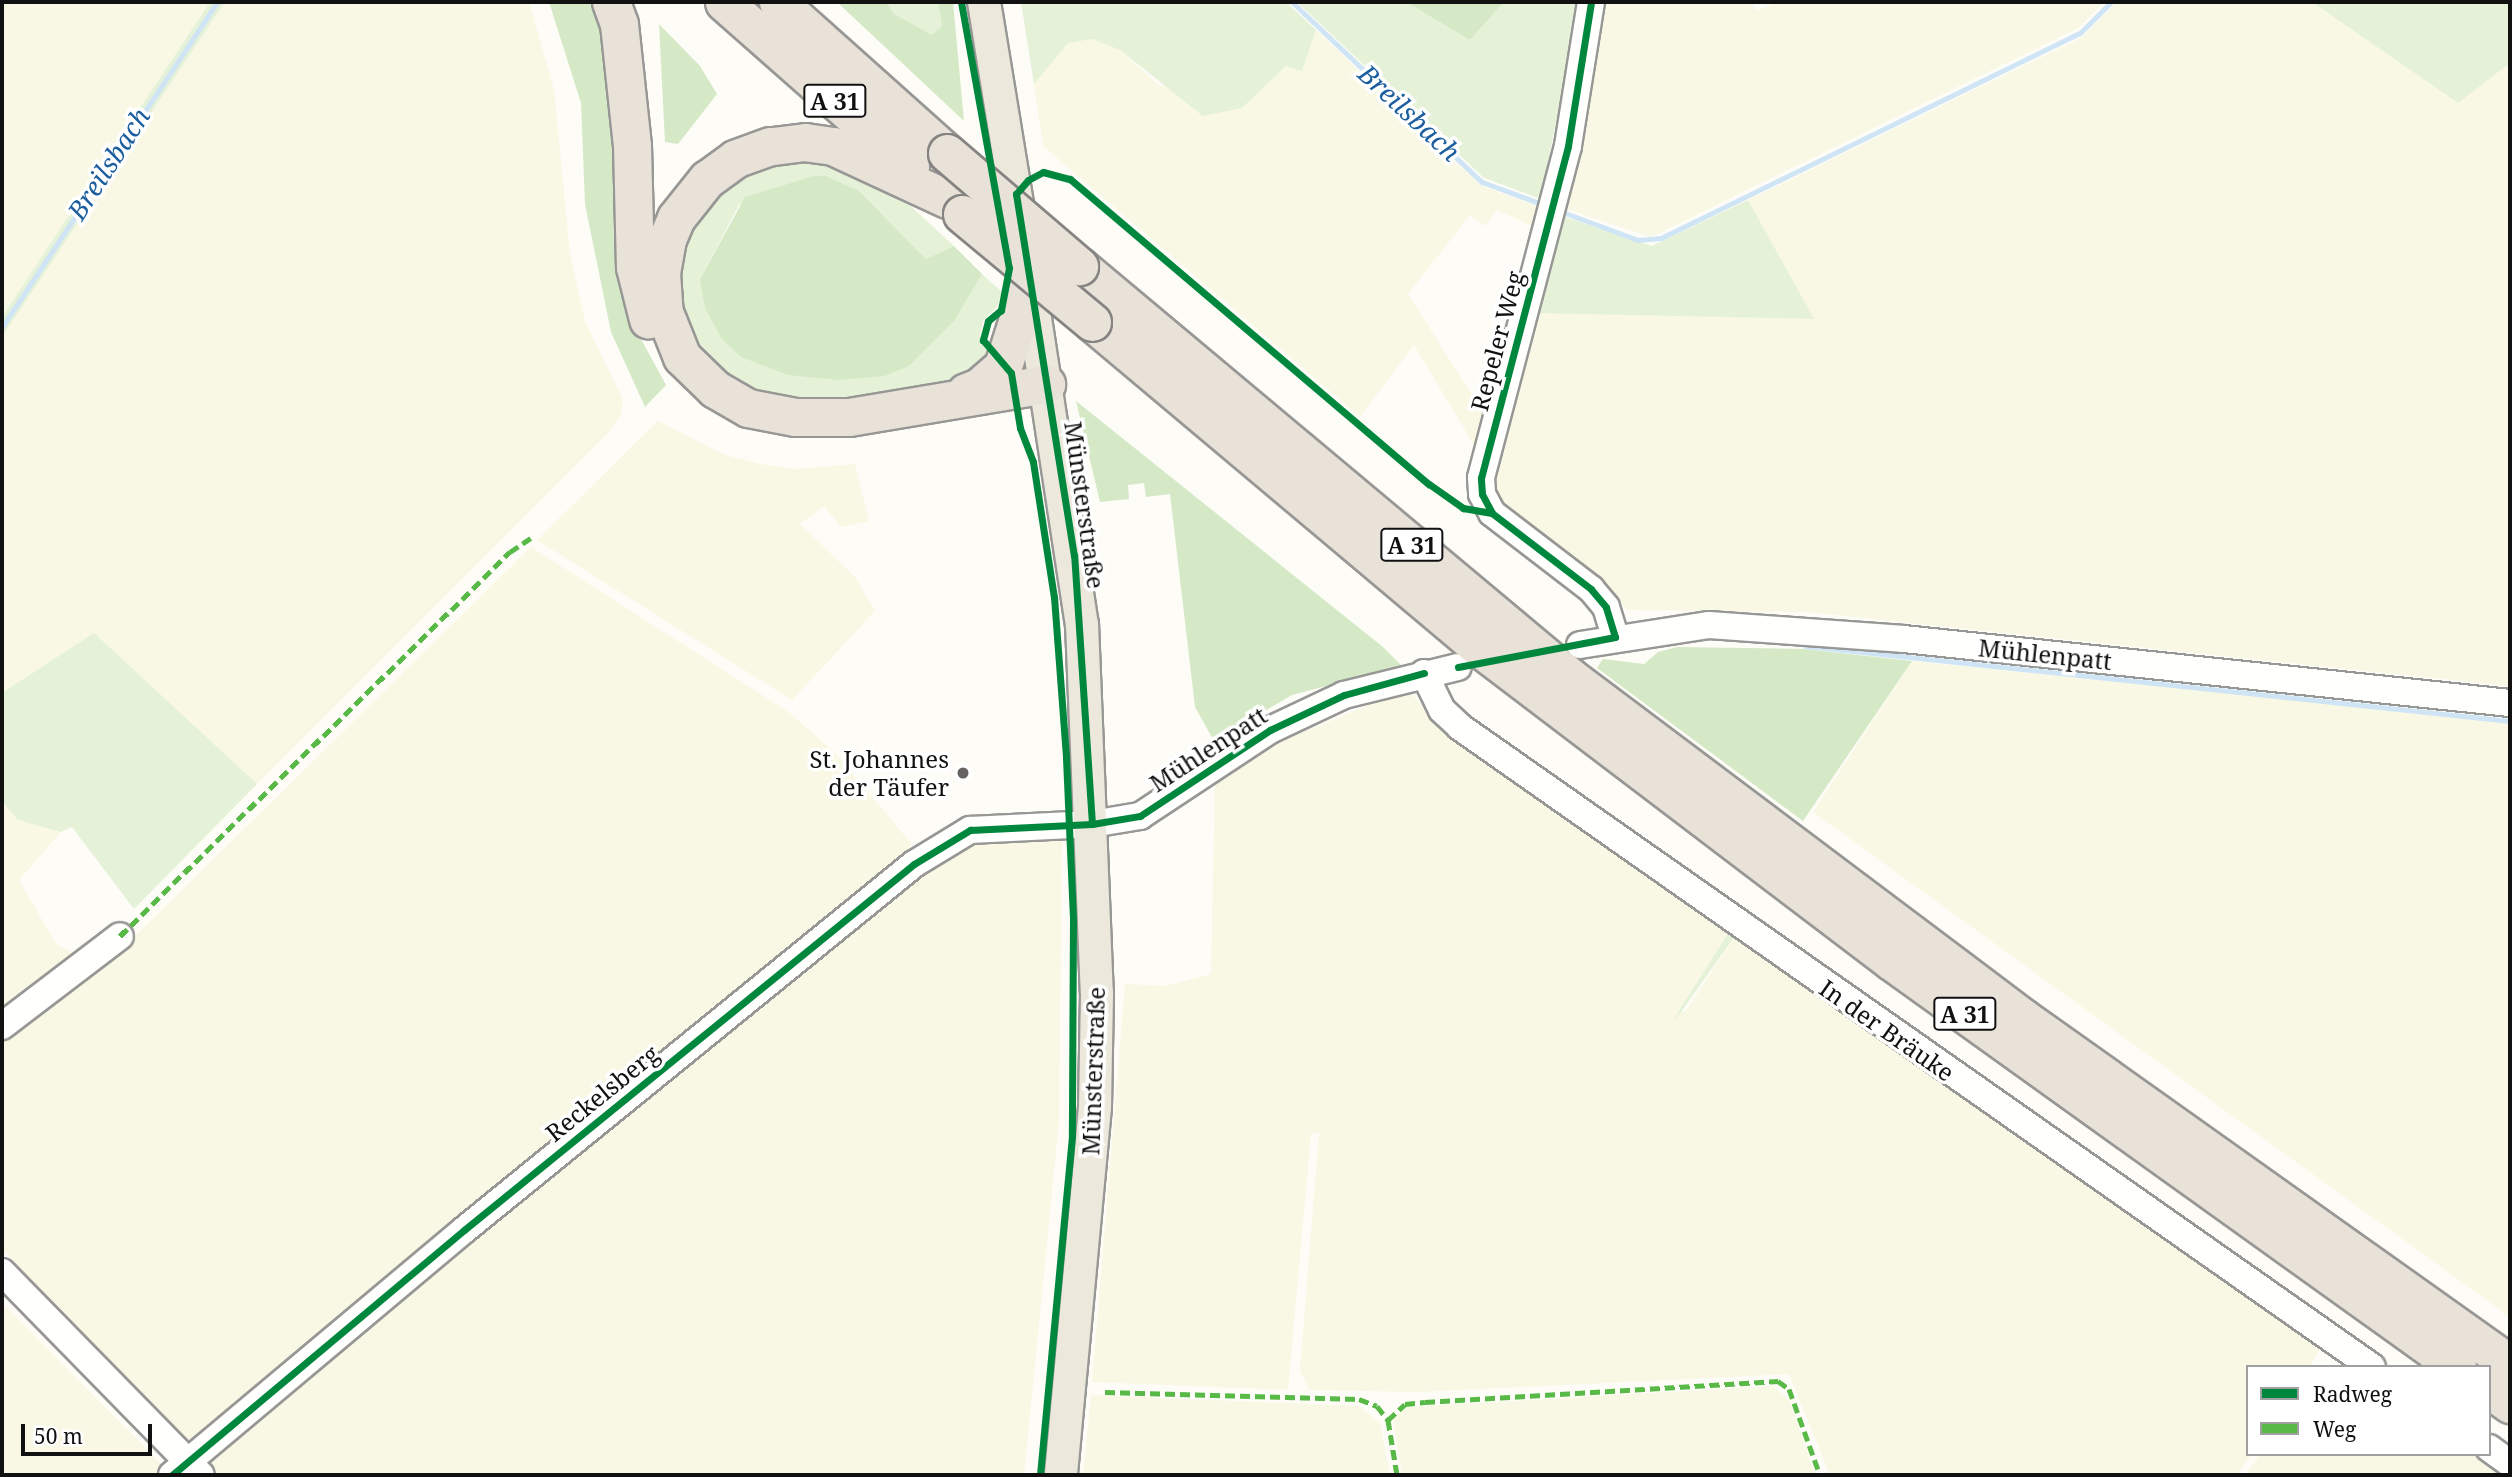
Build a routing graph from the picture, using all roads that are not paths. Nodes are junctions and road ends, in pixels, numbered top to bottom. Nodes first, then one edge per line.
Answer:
1 (611, 2) edge
2 (724, 2) edge
3 (778, 2) edge
4 (815, 2) edge
5 (985, 2) edge
6 (1591, 2) edge
7 (939, 146) junction
8 (955, 206) junction
9 (1030, 281) junction
10 (1049, 396) junction
11 (935, 402) junction
12 (1615, 637) junction
13 (1580, 645) dead end
14 (1458, 667) dead end
15 (1423, 673) junction
16 (2510, 703) edge
17 (1092, 824) junction
18 (120, 936) dead end
19 (2, 1026) edge
20 (2, 1272) edge
21 (2510, 1364) edge
22 (2369, 1365) edge
23 (2454, 1365) edge
24 (2491, 1390) edge
25 (2510, 1404) edge
26 (2491, 1449) edge
27 (2510, 1462) edge
28 (187, 1471) edge
29 (1062, 1475) edge

1 - 10 highway
2 - 8 highway, A 31
3 - 7 highway, A 31
4 - 7 highway
5 - 9 main road, Münsterstraße
6 - 12 street, Repeler Weg
7 - 21 highway, A 31, bridge
8 - 11 highway
8 - 23 highway, A 31, bridge
9 - 10 main road, Münsterstraße
9 - 11 highway
10 - 11 highway
10 - 17 main road, Münsterstraße
12 - 13 street, Mühlenpatt
12 - 16 street, Mühlenpatt
14 - 15 street, Mühlenpatt
15 - 17 street, Mühlenpatt
15 - 22 street, In der Bräuke
17 - 28 street, Reckelsberg
17 - 29 main road, Münsterstraße
18 - 19 street
20 - 28 street
24 - 25 highway
26 - 27 street

